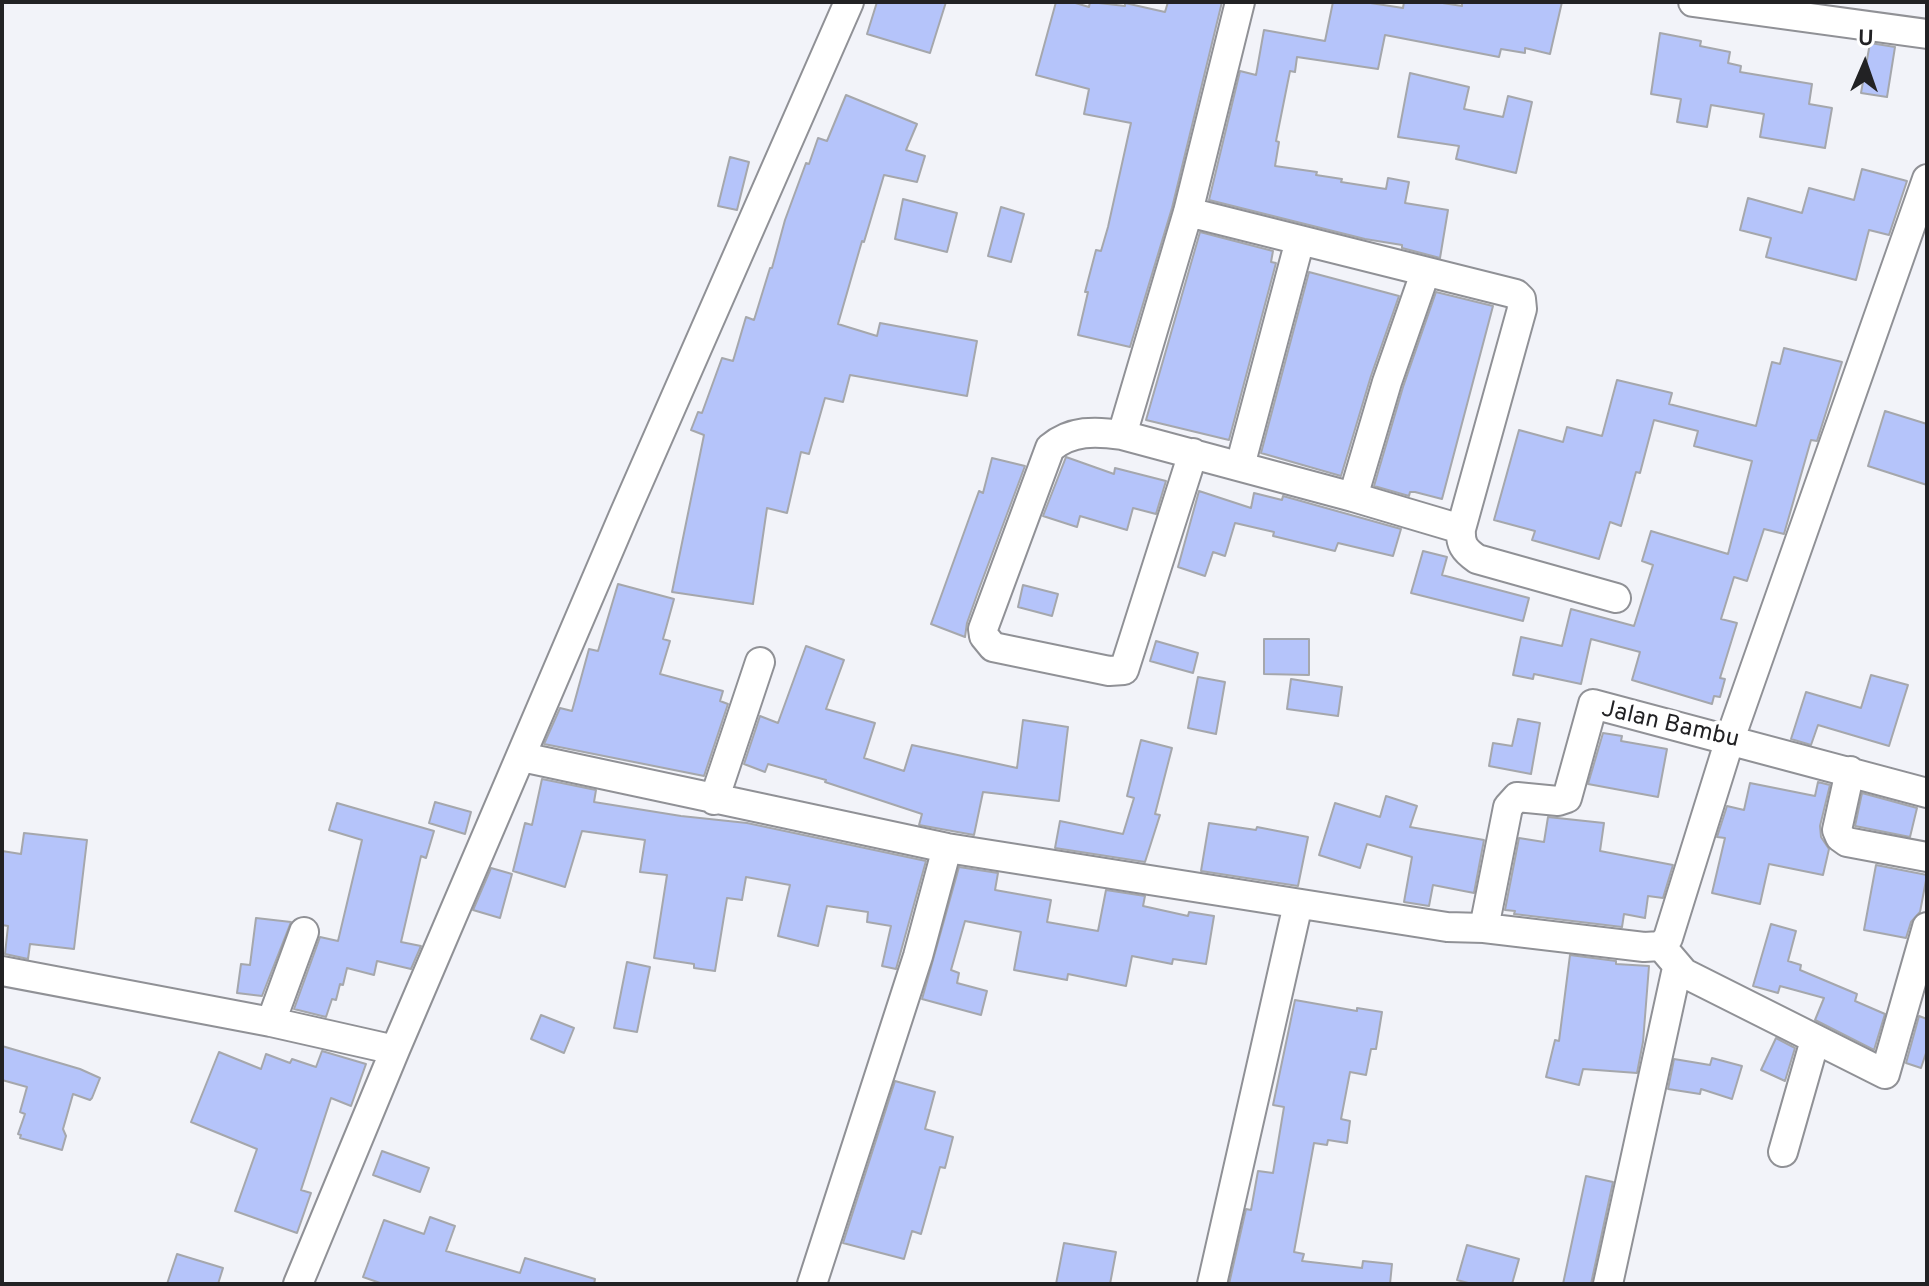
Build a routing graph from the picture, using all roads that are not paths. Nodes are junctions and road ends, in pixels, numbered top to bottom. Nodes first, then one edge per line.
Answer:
1 (849, 2) edge
2 (1240, 2) edge
3 (1693, 2) edge
4 (1927, 34) edge
5 (1927, 179) edge
6 (1188, 212) junction
7 (1300, 240) junction
8 (1425, 273) junction
9 (1122, 435) junction
10 (1193, 453) junction
11 (1240, 466) junction
12 (1353, 497) junction
13 (1461, 529) junction
14 (1616, 598) dead end
15 (760, 662) dead end
16 (1730, 739) junction
17 (522, 757) junction
18 (1850, 771) junction
19 (1927, 793) edge
20 (714, 800) junction
21 (947, 848) junction
22 (1927, 857) edge
23 (1298, 904) junction
24 (1484, 928) junction
25 (304, 932) dead end
26 (1926, 937) edge
27 (1669, 957) junction
28 (2, 971) edge
29 (271, 1022) junction
30 (1815, 1040) junction
31 (395, 1050) junction
32 (1783, 1152) dead end
33 (298, 1284) edge
34 (812, 1284) edge
35 (1212, 1284) edge
36 (1608, 1284) edge

1 - 17 street
2 - 6 street
3 - 4 street
5 - 16 street
6 - 7 street
6 - 9 street
7 - 8 street
7 - 11 street
8 - 12 street
8 - 13 street
9 - 10 street
9 - 10 street
10 - 11 street
11 - 12 street
12 - 13 street
13 - 14 street
15 - 20 street
16 - 18 street, Jalan Bambu
16 - 24 street, Jalan Bambu
16 - 27 street
17 - 20 street
17 - 31 street
18 - 19 street, Jalan Bambu
18 - 22 street
20 - 21 street
21 - 23 street
21 - 34 street
23 - 24 street
23 - 35 street
24 - 27 street
25 - 29 street
26 - 30 street
27 - 30 street
27 - 36 street
28 - 29 street
29 - 31 street
30 - 32 street
31 - 33 street

